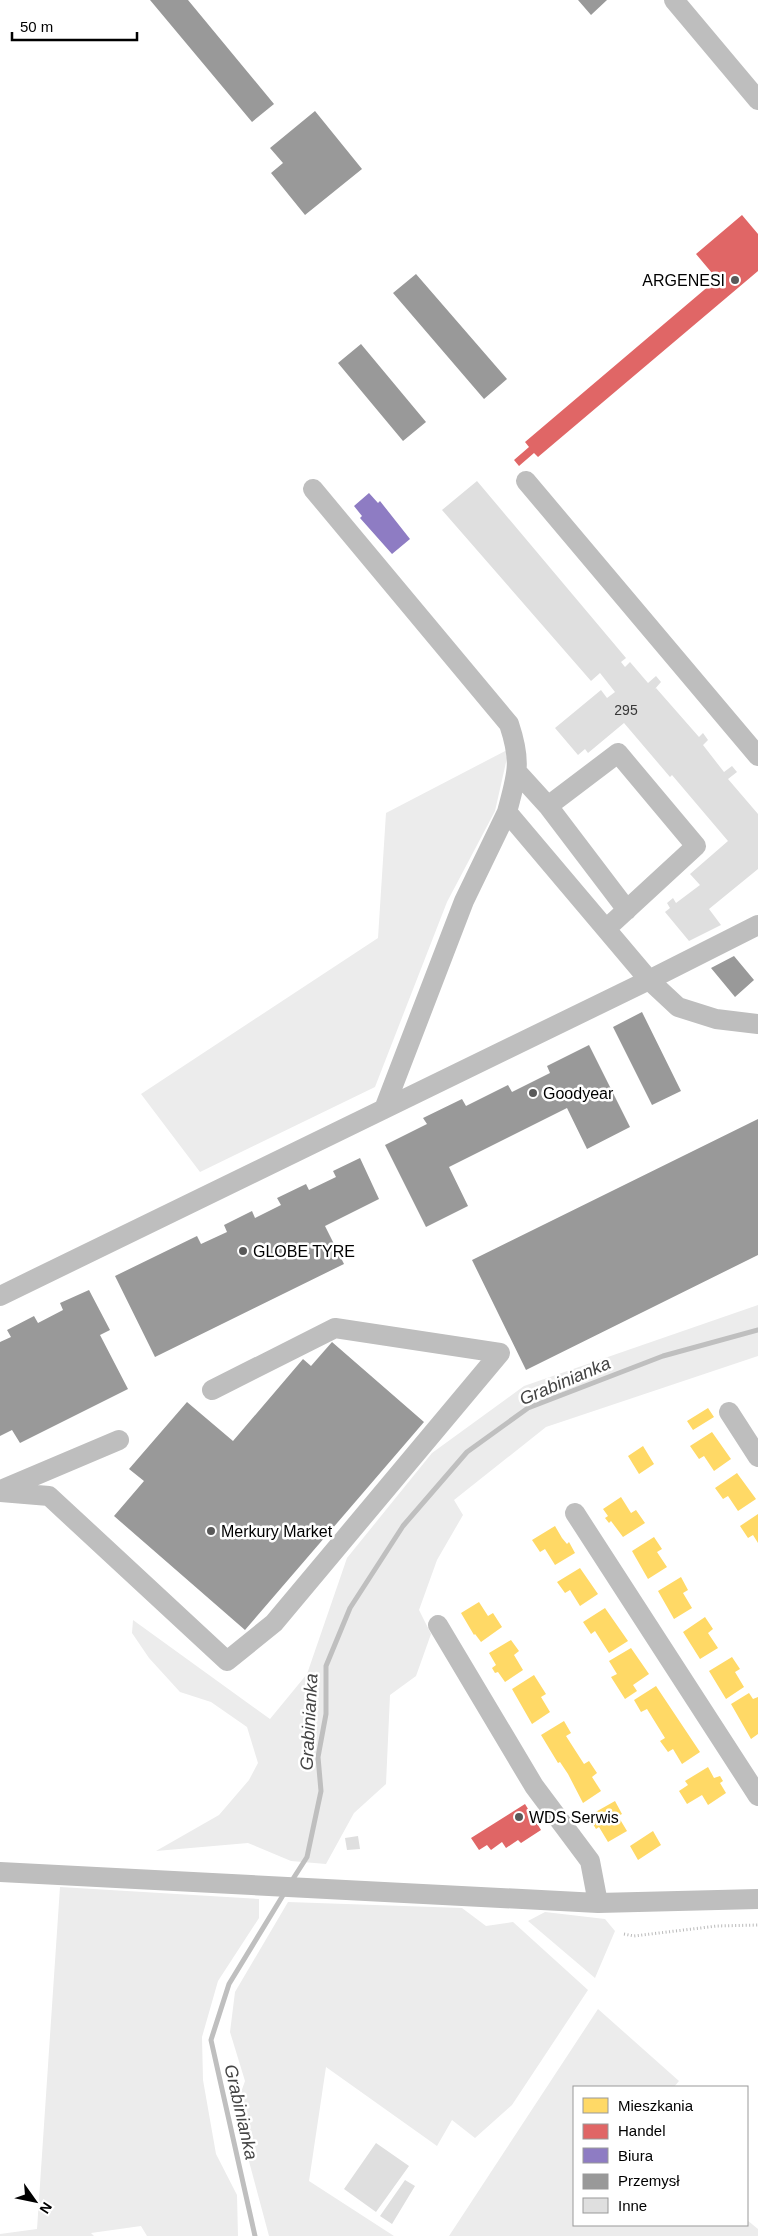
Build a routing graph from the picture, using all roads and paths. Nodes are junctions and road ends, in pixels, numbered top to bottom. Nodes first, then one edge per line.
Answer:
1 (674, 0) edge
2 (758, 100) edge
3 (526, 481) dead end
4 (313, 489) dead end
5 (758, 756) edge
6 (518, 773) junction
7 (548, 806) junction
8 (507, 812) junction
9 (627, 910) junction
10 (758, 926) edge
11 (607, 928) junction
12 (649, 980) junction
13 (758, 1024) edge
14 (384, 1109) junction
15 (0, 1296) edge
16 (212, 1390) dead end
17 (729, 1412) dead end
18 (119, 1440) dead end
19 (758, 1457) edge
20 (0, 1491) edge
21 (575, 1513) dead end
22 (438, 1625) dead end
23 (758, 1796) edge
24 (0, 1872) edge
25 (758, 1899) edge
26 (598, 1903) junction
27 (758, 1925) edge
28 (624, 1934) dead end

1 - 2 street
3 - 5 street
4 - 6 street
6 - 7 street
6 - 8 street
7 - 9 street
7 - 9 street
8 - 11 street
8 - 14 street
9 - 11 street
10 - 12 street
11 - 12 street
12 - 13 street
12 - 14 street
14 - 15 street
16 - 20 street
17 - 19 street
18 - 20 street
21 - 23 street
22 - 26 street
24 - 26 street
25 - 26 street
27 - 28 path

